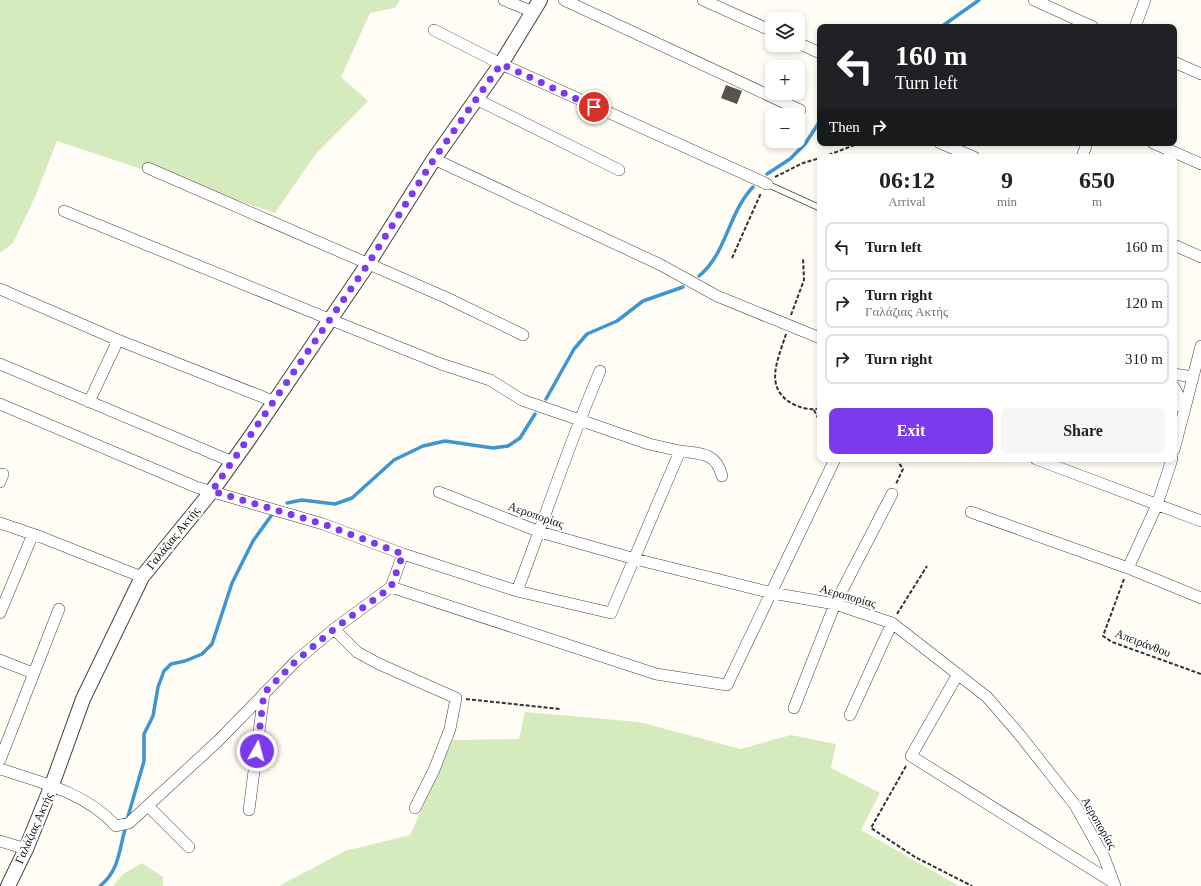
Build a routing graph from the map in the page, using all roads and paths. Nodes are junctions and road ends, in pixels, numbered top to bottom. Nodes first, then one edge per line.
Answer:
1 (504, 0) edge
2 (540, 0) edge
3 (564, 0) edge
4 (703, 0) edge
5 (1034, 0) edge
6 (1145, 0) edge
7 (533, 12) junction
8 (1086, 24) edge
9 (1136, 24) edge
10 (765, 28) edge
11 (434, 30) dead end
12 (805, 46) edge
13 (817, 52) edge
14 (1177, 63) edge
15 (501, 64) junction
16 (1201, 74) edge
17 (476, 99) junction
18 (796, 108) edge
19 (852, 146) edge
20 (947, 146) edge
21 (1160, 146) edge
22 (829, 154) edge
23 (967, 154) edge
24 (817, 158) edge
25 (434, 159) junction
26 (1201, 164) edge
27 (148, 168) dead end
28 (619, 170) dead end
29 (767, 184) junction
30 (817, 207) edge
31 (64, 211) dead end
32 (1177, 246) edge
33 (1201, 257) edge
34 (732, 258) dead end
35 (803, 258) dead end
36 (368, 264) junction
37 (0, 288) edge
38 (329, 319) junction
39 (788, 326) junction
40 (523, 335) dead end
41 (817, 337) edge
42 (118, 340) junction
43 (1201, 346) edge
44 (0, 364) edge
45 (600, 371) dead end
46 (1177, 374) edge
47 (1193, 377) junction
48 (1177, 393) edge
49 (273, 401) junction
50 (89, 402) junction
51 (0, 404) edge
52 (1177, 405) edge
53 (1185, 408) junction
54 (817, 409) edge
55 (814, 410) junction
56 (817, 416) edge
57 (579, 421) junction
58 (1177, 437) edge
59 (680, 451) junction
60 (232, 462) junction
61 (834, 462) edge
62 (898, 462) edge
63 (1044, 462) edge
64 (1171, 462) edge
65 (722, 476) dead end
66 (212, 491) junction
67 (439, 492) dead end
68 (892, 494) joint
69 (1157, 505) junction
70 (971, 512) dead end
71 (1201, 522) edge
72 (0, 523) edge
73 (540, 532) junction
74 (33, 534) junction
75 (403, 554) junction
76 (635, 559) junction
77 (928, 566) dead end
78 (1128, 568) junction
79 (142, 577) junction
80 (391, 587) junction
81 (517, 591) junction
82 (772, 592) junction
83 (1201, 598) edge
84 (835, 604) junction
85 (59, 609) dead end
86 (0, 613) edge
87 (892, 623) junction
88 (334, 629) junction
89 (0, 660) edge
90 (33, 673) junction
91 (958, 674) junction
92 (1201, 674) edge
93 (264, 693) junction
94 (456, 698) junction
95 (794, 708) dead end
96 (560, 709) dead end
97 (850, 715) dead end
98 (911, 756) junction
99 (0, 760) edge
100 (0, 769) edge
101 (52, 785) junction
102 (148, 806) junction
103 (415, 808) dead end
104 (249, 810) dead end
105 (0, 841) edge
106 (189, 847) dead end
107 (26, 849) junction
108 (1114, 884) edge
109 (8, 886) edge
110 (972, 886) edge

1 - 7 street
2 - 7 street, Γαλάζιας Ακτής
3 - 18 street
4 - 10 street
5 - 8 street
6 - 9 street
7 - 15 street, Γαλάζιας Ακτής
11 - 15 street
12 - 13 street
14 - 16 street
15 - 17 street, Γαλάζιας Ακτής
15 - 29 street
17 - 25 street, Γαλάζιας Ακτής
17 - 28 street
19 - 22 path
20 - 23 street
21 - 26 street
24 - 29 path
25 - 36 street, Γαλάζιας Ακτής
25 - 39 street
27 - 36 street
29 - 30 lane
29 - 34 path
31 - 38 street
32 - 33 street
35 - 39 path
36 - 38 street, Γαλάζιας Ακτής
36 - 40 street
37 - 42 street
38 - 49 street, Γαλάζιας Ακτής
38 - 57 street
39 - 41 street
39 - 55 path
42 - 49 street
42 - 50 street
43 - 47 street
44 - 50 street
45 - 57 street
46 - 47 street
47 - 53 street
48 - 53 street
49 - 60 street, Γαλάζιας Ακτής
50 - 60 street
51 - 66 street
52 - 53 street
53 - 58 street
54 - 55 path
55 - 56 path
57 - 59 street
57 - 73 street
59 - 65 street
59 - 76 street
60 - 66 street, Γαλάζιας Ακτής
61 - 82 street
62 - 68 path
63 - 69 street
64 - 69 street
66 - 75 street
66 - 79 street, Γαλάζιας Ακτής
67 - 73 street, Αεροπορίας
68 - 84 street
69 - 71 street
69 - 78 street
70 - 78 street
72 - 74 street
73 - 76 street, Αεροπορίας
73 - 81 street
74 - 79 street
74 - 86 street
75 - 80 street
75 - 81 street
76 - 81 street
76 - 82 street, Αεροπορίας
77 - 87 path
78 - 83 street
78 - 92 path, Απειράνθου
79 - 101 street, Γαλάζιας Ακτής
80 - 82 street
80 - 88 street
82 - 84 street, Αεροπορίας
84 - 87 street, Αεροπορίας
84 - 95 street
85 - 90 street
87 - 91 street, Αεροπορίας
87 - 97 street
88 - 93 street
88 - 94 street
89 - 90 street
90 - 99 street
91 - 98 street
91 - 108 street, Αεροπορίας
93 - 102 street
93 - 104 street
94 - 96 path
94 - 103 street
98 - 108 street
98 - 110 path
100 - 101 street
101 - 102 street
101 - 107 street, Γαλάζιας Ακτής
102 - 106 street
105 - 107 street
107 - 109 street, Γαλάζιας Ακτής

